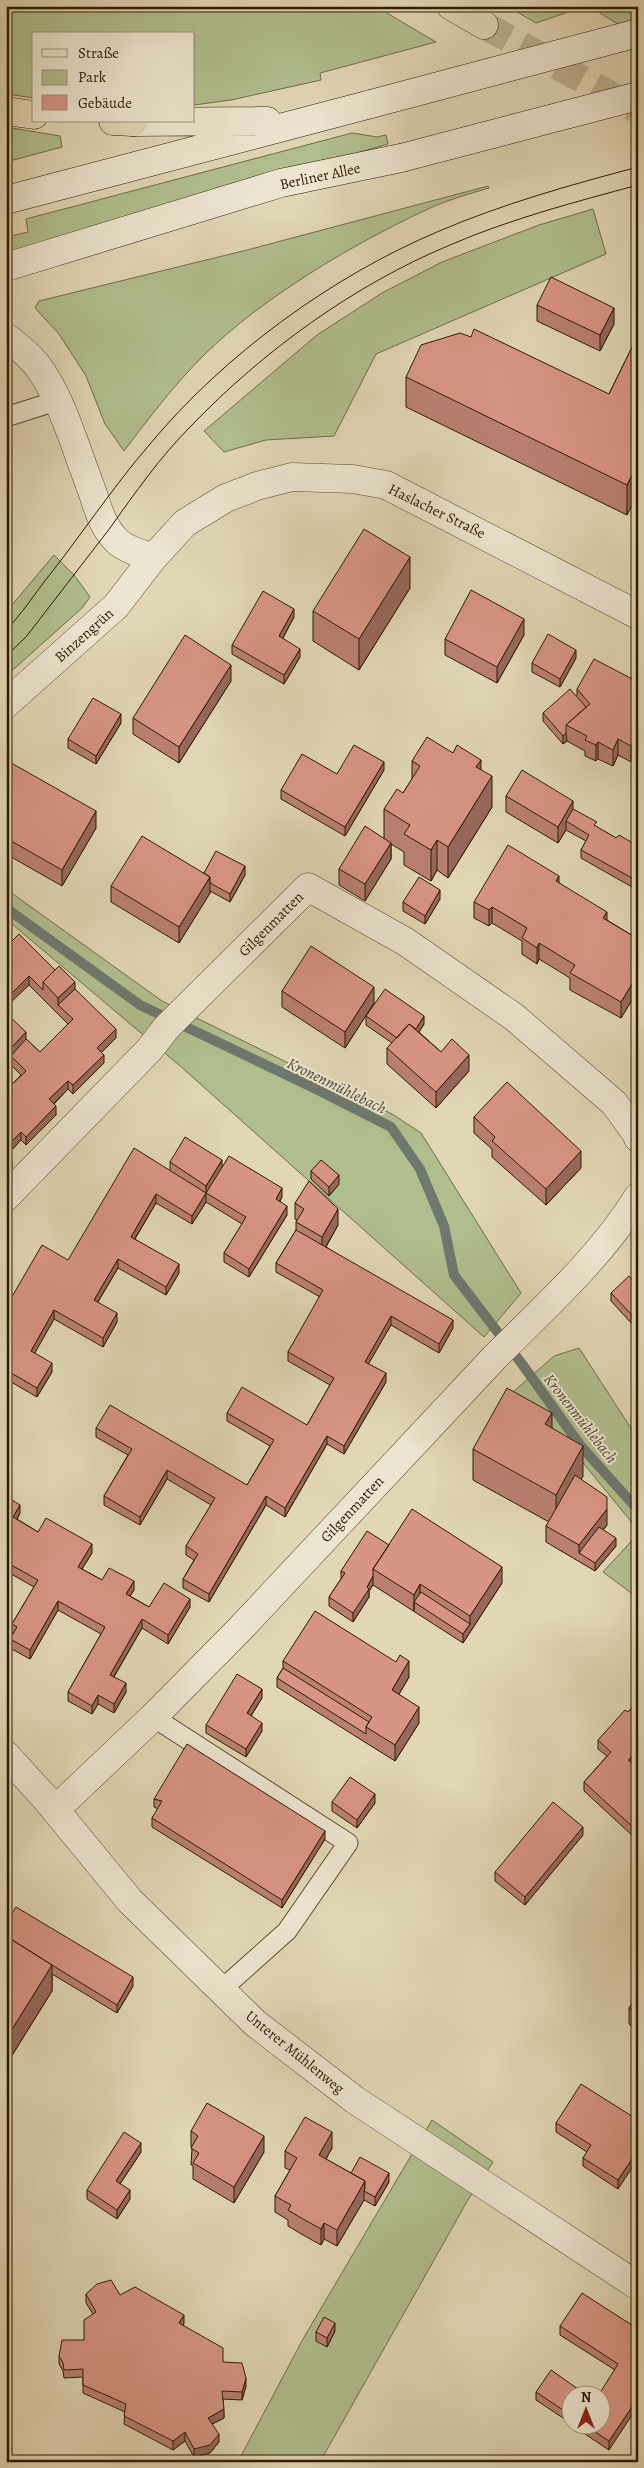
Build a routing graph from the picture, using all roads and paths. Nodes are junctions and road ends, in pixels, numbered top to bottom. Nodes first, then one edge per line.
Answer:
1 (451, 6) edge
2 (484, 26) tunnel mouth
3 (638, 33) edge
4 (638, 96) edge
5 (6, 111) edge
6 (32, 115) edge
7 (318, 119) junction
8 (195, 121) edge
9 (6, 200) edge
10 (6, 267) edge
11 (6, 337) edge
12 (56, 401) junction
13 (6, 416) edge
14 (153, 558) junction
15 (638, 615) edge
16 (6, 704) edge
17 (638, 1138) edge
18 (6, 1197) edge
19 (638, 1197) edge
20 (153, 1717) junction
21 (6, 1755) edge
22 (55, 1810) junction
23 (221, 1990) junction
24 (638, 2286) edge

1 - 2 highway
3 - 7 street, bridge
4 - 10 street, Berliner Allee, bridge
5 - 6 highway
7 - 8 street
7 - 9 street
11 - 12 street
12 - 13 lane
12 - 14 street
14 - 15 street, Haslacher Straße
14 - 16 street, Binzengrün
17 - 18 street, Gilgenmatten
19 - 20 street, Gilgenmatten
20 - 22 street, Gilgenmatten
20 - 23 lane
21 - 22 street, Unterer Mühlenweg
22 - 23 street, Unterer Mühlenweg
23 - 24 street, Unterer Mühlenweg

